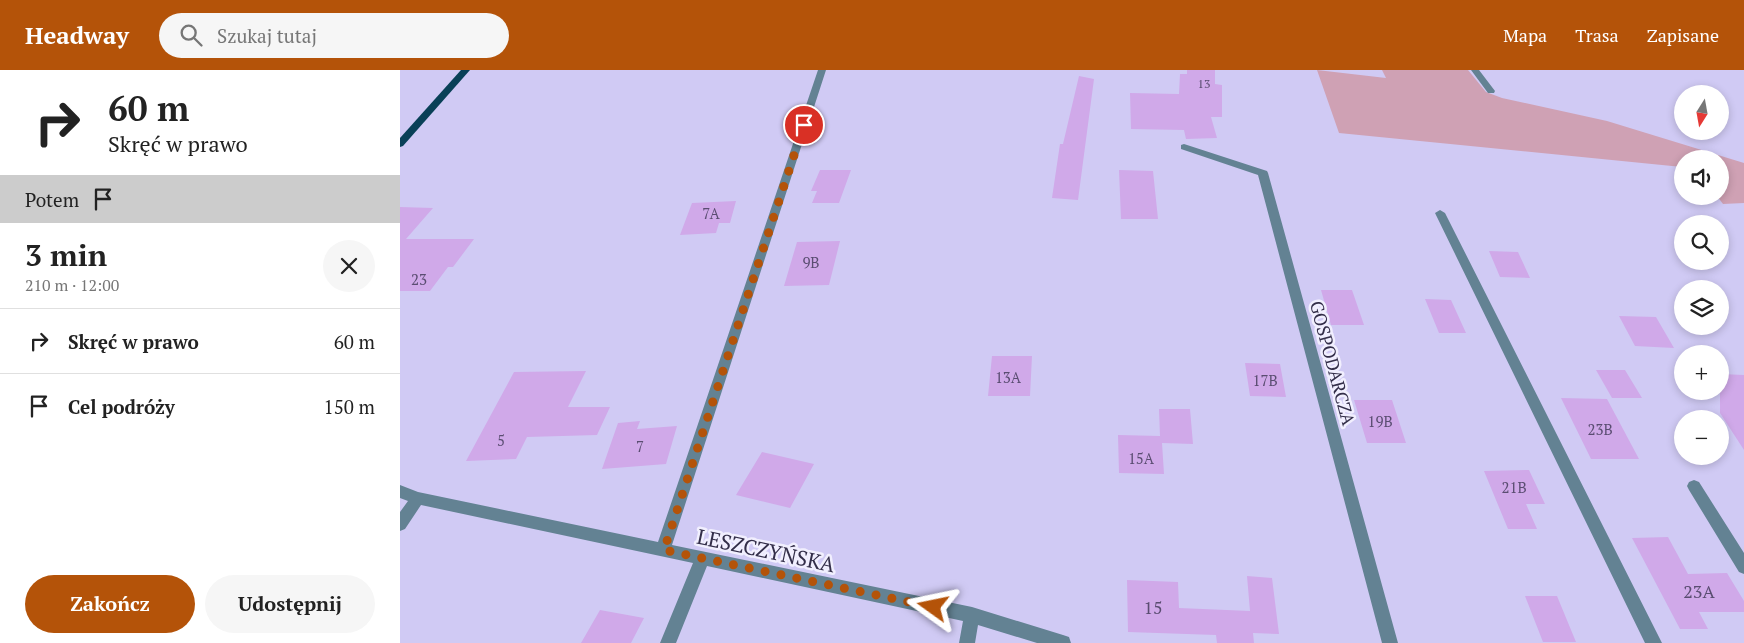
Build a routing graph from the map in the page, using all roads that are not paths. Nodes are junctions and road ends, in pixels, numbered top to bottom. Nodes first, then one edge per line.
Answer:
1 (466, 70) edge
2 (822, 70) edge
3 (1475, 70) edge
4 (1491, 91) dead end
5 (400, 144) edge
6 (1184, 147) dead end
7 (1440, 214) dead end
8 (1694, 486) dead end
9 (400, 491) edge
10 (418, 498) junction
11 (400, 524) edge
12 (664, 550) junction
13 (702, 559) junction
14 (1744, 567) edge
15 (972, 615) junction
16 (668, 643) edge
17 (967, 643) edge
18 (1063, 643) edge
19 (1390, 643) edge
20 (1654, 643) edge

1 - 5 main road
2 - 12 street
3 - 4 street
6 - 19 street, GOSPODARCZA
7 - 20 street
8 - 14 street
9 - 10 street, LESZCZYŃSKA
10 - 11 street
10 - 12 street, LESZCZYŃSKA
12 - 13 street, LESZCZYŃSKA
13 - 15 street, LESZCZYŃSKA
13 - 16 street
15 - 17 street
15 - 18 street, LESZCZYŃSKA

